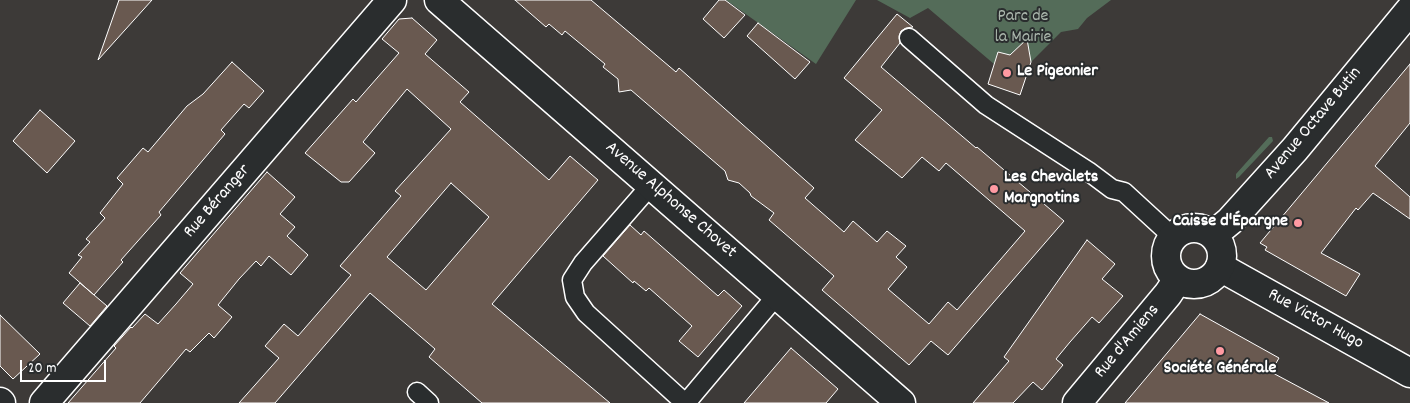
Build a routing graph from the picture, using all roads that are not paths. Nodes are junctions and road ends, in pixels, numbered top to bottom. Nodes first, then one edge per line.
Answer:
1 (392, 0) edge
2 (439, 0) edge
3 (1410, 10) edge
4 (909, 38) dead end
5 (651, 185) junction
6 (1213, 235) junction
7 (1173, 237) junction
8 (1220, 267) junction
9 (1178, 279) junction
10 (777, 295) junction
11 (1410, 373) edge
12 (44, 403) edge
13 (686, 403) edge
14 (901, 403) edge
15 (1077, 403) edge

1 - 12 street, Rue Béranger
2 - 5 street, Avenue Alphonse Chovet
3 - 6 street, Avenue Octave Butin
4 - 7 lane
5 - 10 street, Avenue Alphonse Chovet
5 - 13 lane
6 - 7 street
6 - 8 street
7 - 9 street
8 - 9 street
8 - 11 street, Rue Victor Hugo
9 - 15 street, Rue d'Amiens
10 - 13 lane
10 - 14 street, Avenue Alphonse Chovet

